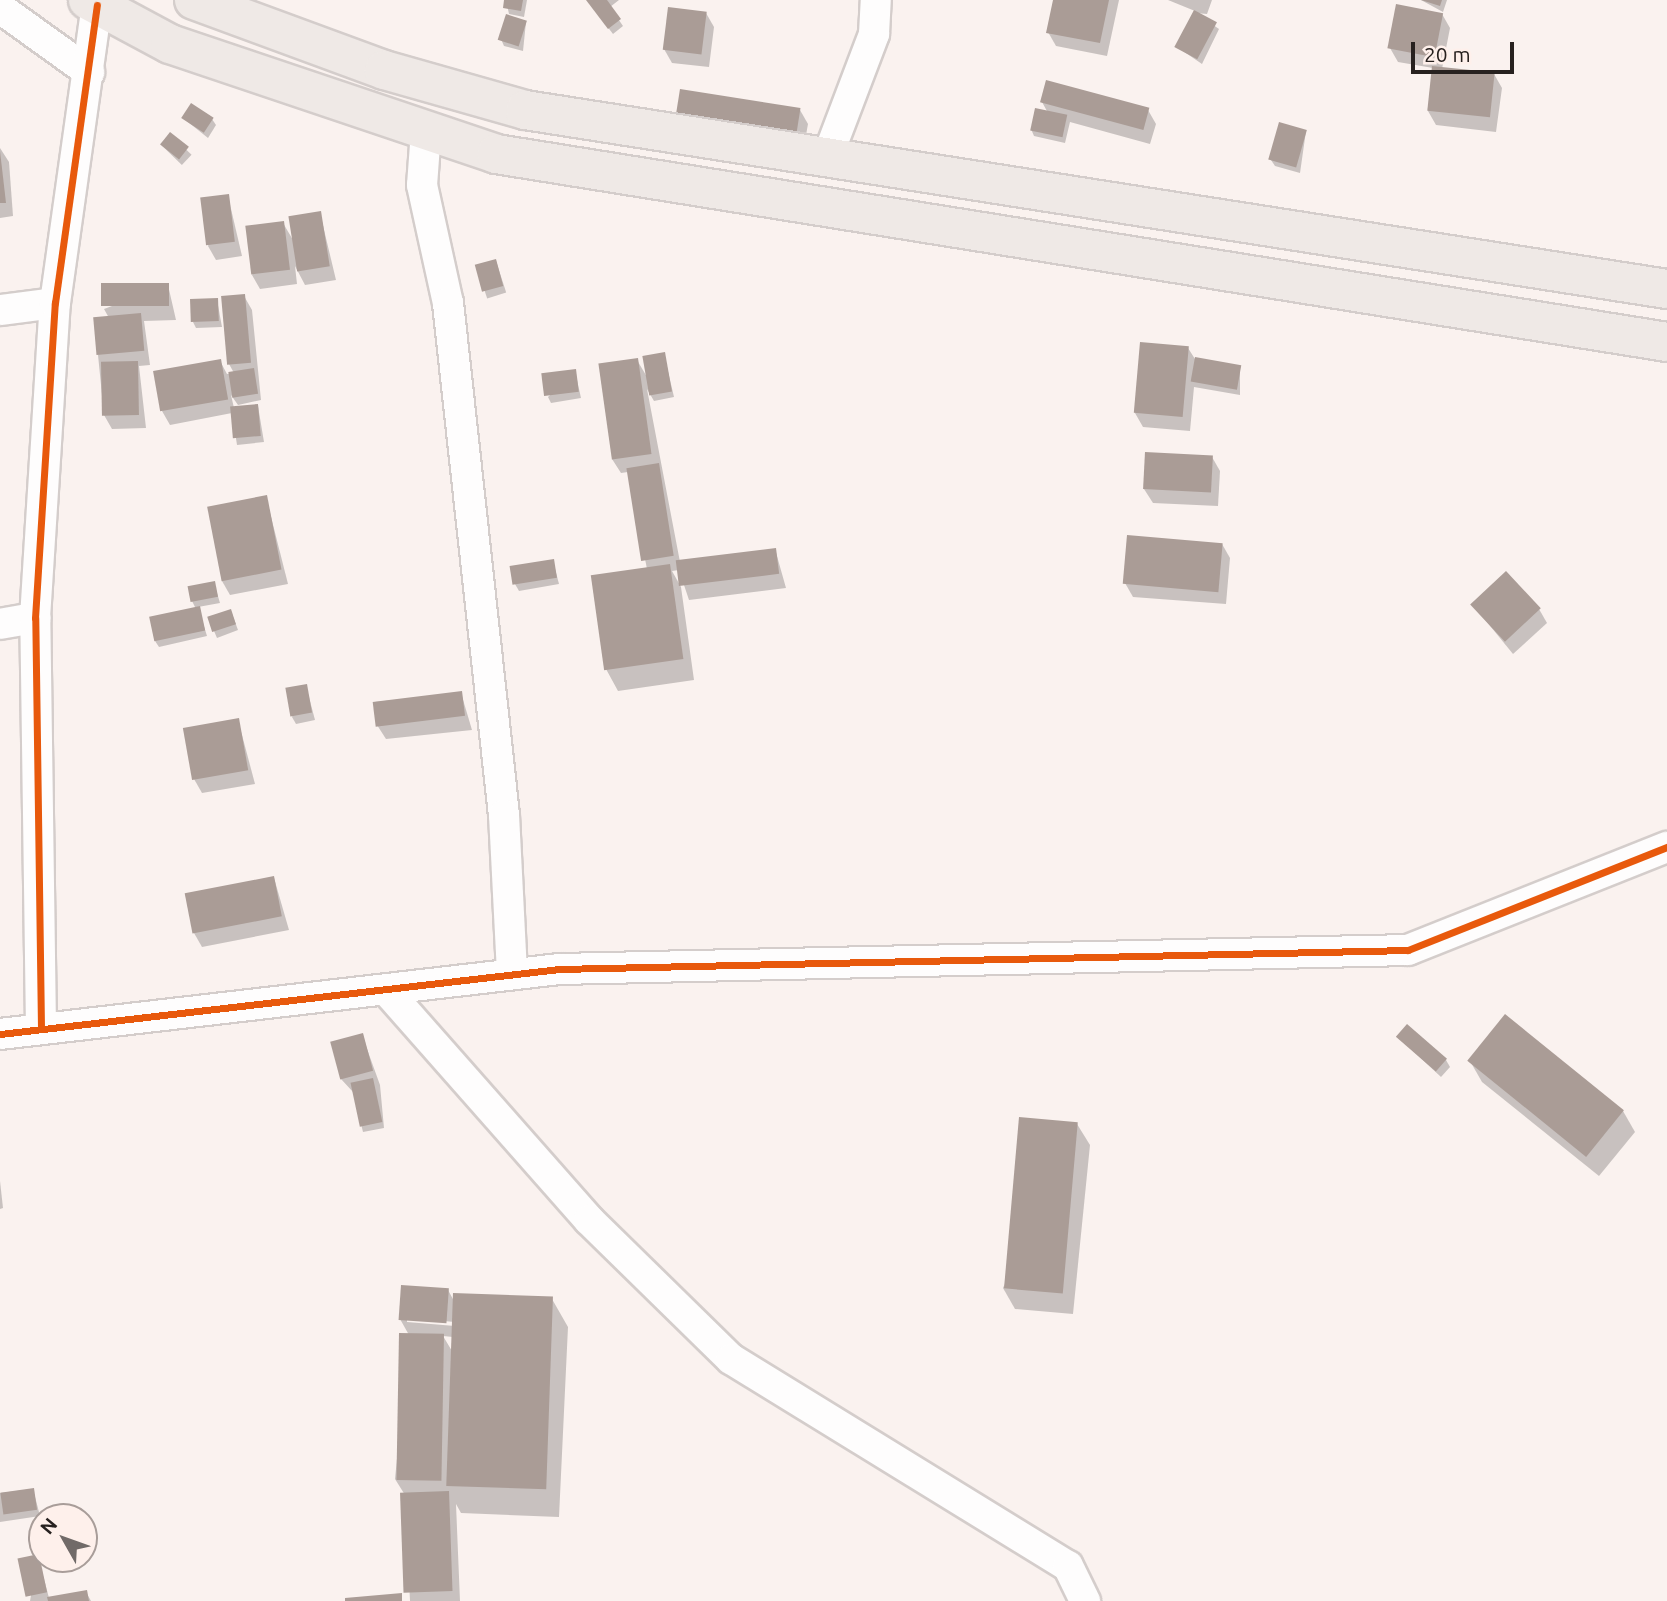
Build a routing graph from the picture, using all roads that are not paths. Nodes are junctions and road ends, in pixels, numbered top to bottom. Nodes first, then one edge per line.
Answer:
1 (194, 0) edge
2 (876, 0) edge
3 (93, 2) edge
4 (0, 8) edge
5 (89, 72) junction
6 (426, 131) junction
7 (827, 158) junction
8 (1667, 289) edge
9 (55, 303) junction
10 (0, 310) edge
11 (1667, 342) edge
12 (35, 618) junction
13 (0, 624) edge
14 (1667, 847) edge
15 (512, 974) junction
16 (388, 992) junction
17 (41, 1028) junction
18 (0, 1034) edge
19 (1085, 1601) edge

1 - 7 main road
2 - 7 street
3 - 5 street
3 - 6 main road
4 - 5 street
5 - 9 street
6 - 11 main road
6 - 15 street
7 - 8 main road
9 - 10 street
9 - 12 street
12 - 13 street
12 - 17 street
14 - 15 street
15 - 16 street
16 - 17 street
16 - 19 street
17 - 18 street

